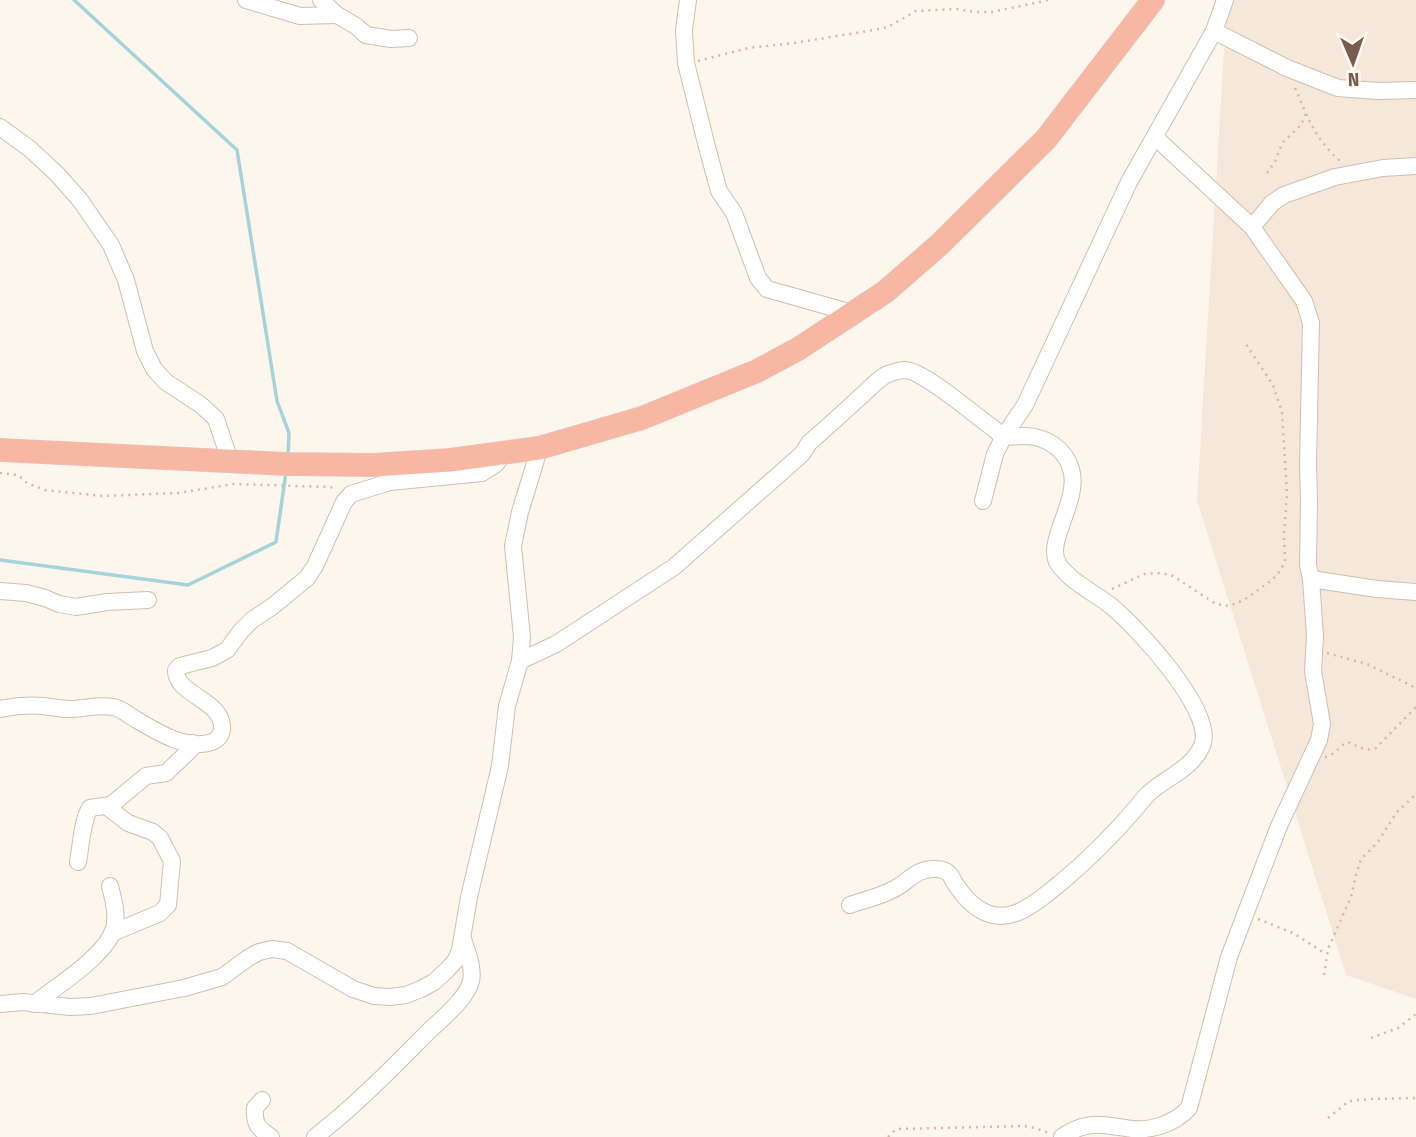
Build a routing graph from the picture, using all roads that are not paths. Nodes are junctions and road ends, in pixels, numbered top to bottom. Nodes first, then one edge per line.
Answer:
1 (246, 0) edge
2 (321, 0) edge
3 (688, 0) edge
4 (1153, 0) edge
5 (1225, 0) edge
6 (337, 15) junction
7 (1214, 31) junction
8 (410, 38) dead end
9 (1416, 90) edge
10 (1, 129) edge
11 (1155, 137) junction
12 (1416, 166) edge
13 (1252, 228) junction
14 (852, 313) junction
15 (1004, 436) junction
16 (539, 448) junction
17 (0, 450) edge
18 (503, 454) junction
19 (230, 461) junction
20 (983, 501) dead end
21 (1311, 579) junction
22 (0, 591) edge
23 (1416, 592) edge
24 (148, 600) dead end
25 (520, 662) junction
26 (0, 709) edge
27 (193, 743) junction
28 (106, 806) junction
29 (78, 862) dead end
30 (110, 886) dead end
31 (850, 905) dead end
32 (112, 933) junction
33 (463, 939) junction
34 (0, 1004) edge
35 (34, 1004) junction
36 (262, 1100) dead end
37 (267, 1136) edge
38 (315, 1137) edge
39 (1062, 1137) edge

1 - 6 street
2 - 6 street
3 - 14 street
4 - 14 highway
5 - 7 street
6 - 8 street
7 - 9 street
7 - 11 street
10 - 19 street
11 - 13 street
11 - 15 street
12 - 13 street
13 - 21 street
14 - 16 highway
15 - 20 street
15 - 25 street
15 - 31 street
16 - 18 highway
16 - 25 street
17 - 19 highway
18 - 19 highway
18 - 27 street
21 - 23 street
21 - 39 street
22 - 24 street
25 - 33 street
26 - 27 street
27 - 28 street
28 - 29 street
28 - 32 street
30 - 32 street
32 - 35 street
33 - 35 street
33 - 38 street
34 - 35 street
36 - 37 street

